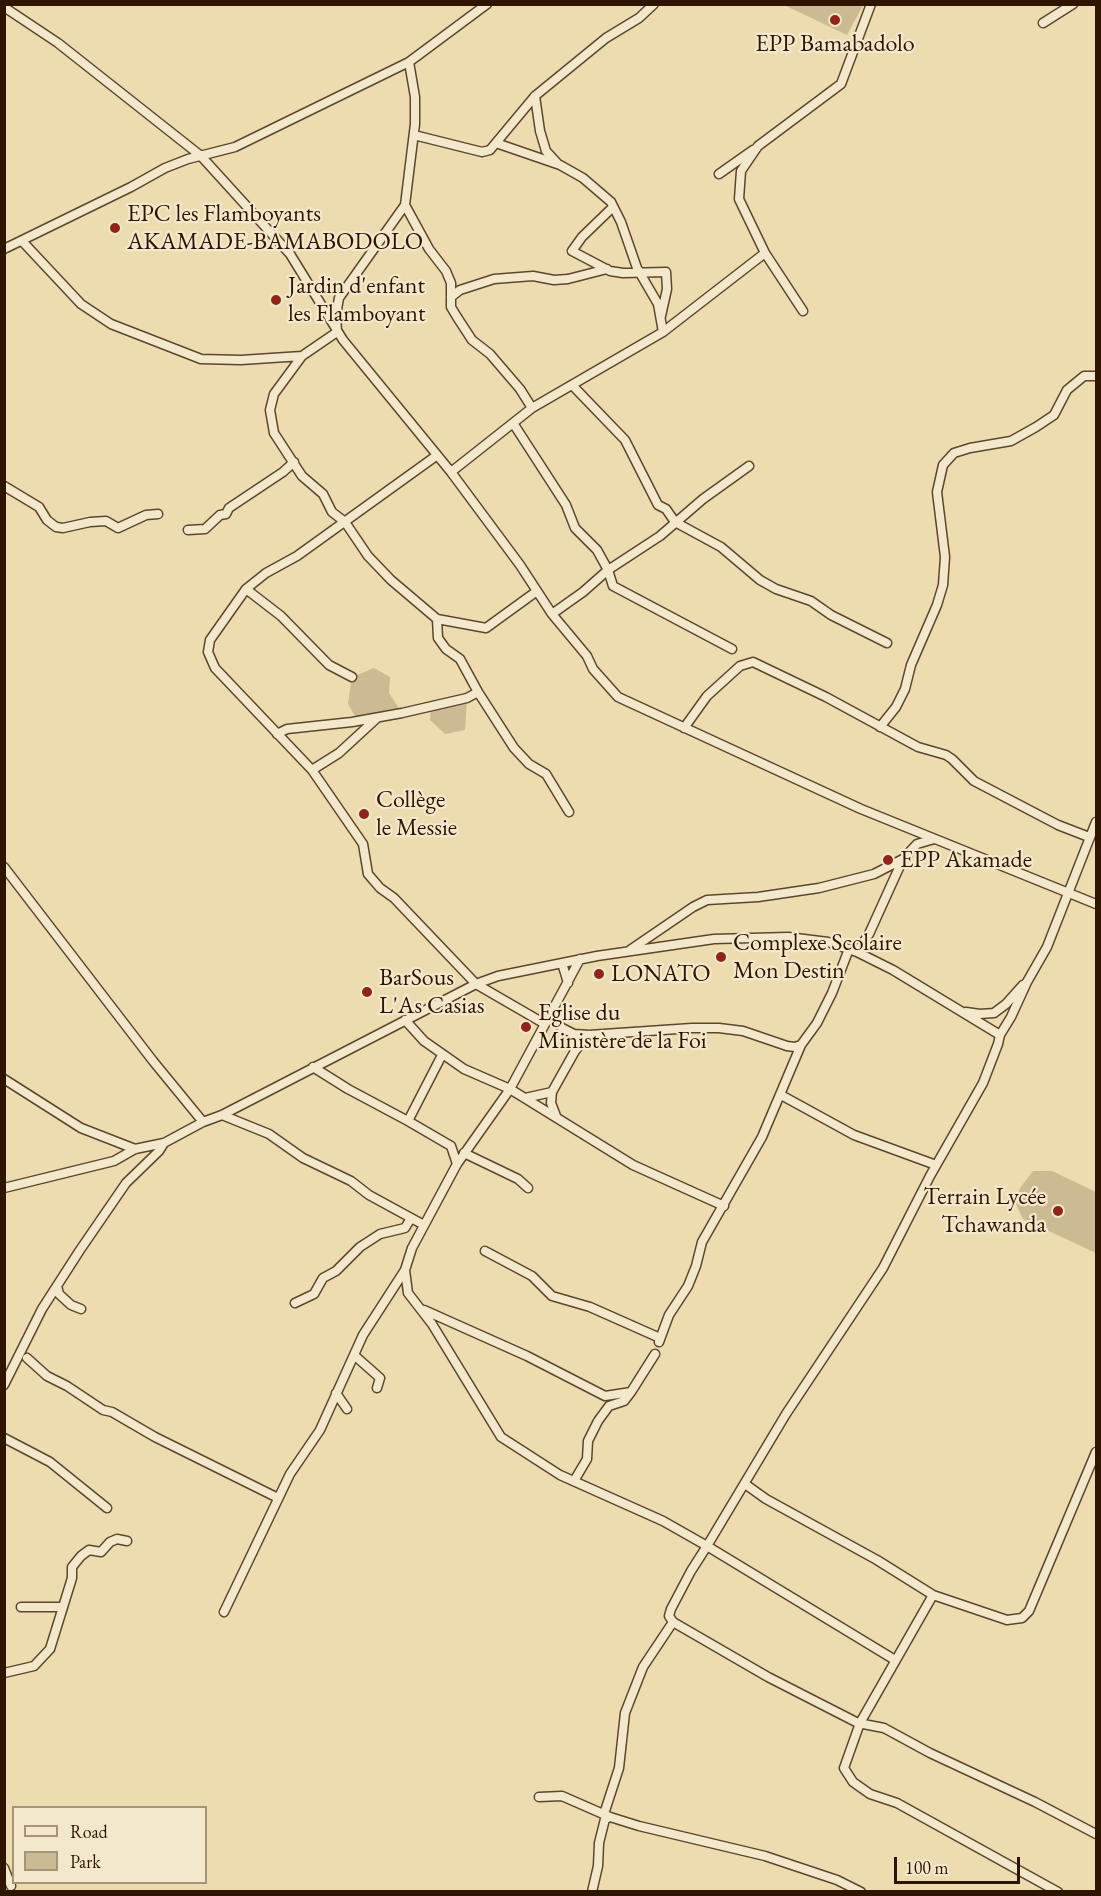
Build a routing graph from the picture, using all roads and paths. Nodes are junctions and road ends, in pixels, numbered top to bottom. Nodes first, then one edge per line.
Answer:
1 (487, 4) edge
2 (654, 4) edge
3 (871, 4) edge
4 (1073, 4) edge
5 (4, 7) edge
6 (1043, 23) dead end
7 (409, 62) junction
8 (535, 96) junction
9 (414, 135) junction
10 (496, 143) junction
11 (758, 146) junction
12 (201, 156) junction
13 (560, 165) junction
14 (719, 174) dead end
15 (405, 205) junction
16 (613, 207) junction
17 (22, 241) junction
18 (4, 249) edge
19 (765, 253) junction
20 (607, 269) junction
21 (640, 273) junction
22 (452, 297) junction
23 (802, 311) dead end
24 (660, 319) junction
25 (337, 332) junction
26 (663, 332) junction
27 (302, 356) junction
28 (1096, 376) edge
29 (573, 386) junction
30 (532, 408) junction
31 (513, 423) junction
32 (436, 456) junction
33 (294, 462) junction
34 (750, 466) dead end
35 (451, 472) junction
36 (4, 486) edge
37 (15, 493) junction
38 (4, 498) edge
39 (158, 514) dead end
40 (345, 522) junction
41 (675, 522) junction
42 (189, 530) dead end
43 (608, 570) junction
44 (246, 589) junction
45 (537, 591) junction
46 (552, 614) junction
47 (437, 619) junction
48 (887, 642) dead end
49 (732, 648) dead end
50 (352, 677) dead end
51 (478, 692) junction
52 (378, 717) junction
53 (880, 727) junction
54 (684, 728) junction
55 (277, 734) junction
56 (312, 770) junction
57 (569, 812) dead end
58 (1096, 822) edge
59 (1089, 837) junction
60 (934, 839) junction
61 (903, 859) junction
62 (4, 867) edge
63 (1070, 893) junction
64 (1096, 904) edge
65 (853, 950) junction
66 (627, 952) junction
67 (580, 959) junction
68 (561, 963) junction
69 (1027, 982) junction
70 (568, 983) junction
71 (476, 984) junction
72 (957, 1009) junction
73 (550, 1015) junction
74 (405, 1020) junction
75 (545, 1024) junction
76 (589, 1035) junction
77 (1000, 1035) junction
78 (801, 1045) junction
79 (442, 1055) junction
80 (313, 1067) junction
81 (4, 1079) edge
82 (510, 1089) junction
83 (552, 1092) junction
84 (781, 1095) junction
85 (525, 1098) junction
86 (222, 1115) junction
87 (556, 1117) junction
88 (408, 1121) junction
89 (203, 1122) junction
90 (164, 1143) junction
91 (450, 1146) junction
92 (135, 1149) junction
93 (467, 1150) junction
94 (457, 1164) junction
95 (936, 1165) junction
96 (4, 1188) edge
97 (528, 1188) dead end
98 (724, 1206) junction
99 (411, 1218) junction
100 (424, 1225) junction
101 (485, 1251) dead end
102 (405, 1270) junction
103 (57, 1286) junction
104 (295, 1303) dead end
105 (81, 1309) dead end
106 (423, 1310) junction
107 (655, 1354) dead end
108 (354, 1355) junction
109 (27, 1358) dead end
110 (5, 1382) edge
111 (377, 1388) dead end
112 (631, 1392) junction
113 (336, 1393) junction
114 (347, 1409) dead end
115 (4, 1438) edge
116 (1096, 1452) edge
117 (574, 1481) junction
118 (745, 1484) junction
119 (278, 1498) junction
120 (107, 1508) dead end
121 (126, 1541) dead end
122 (707, 1545) junction
123 (933, 1595) junction
124 (21, 1607) dead end
125 (61, 1607) junction
126 (224, 1612) dead end
127 (673, 1622) junction
128 (895, 1660) junction
129 (4, 1673) edge
130 (860, 1723) junction
131 (539, 1797) dead end
132 (607, 1815) junction
133 (1096, 1834) edge
134 (4, 1868) edge
135 (11, 1886) dead end
136 (592, 1892) edge
137 (861, 1892) edge
138 (1058, 1892) edge

1 - 7 street
2 - 8 street
3 - 11 street
4 - 6 street
5 - 12 street
7 - 9 street
7 - 12 street
8 - 10 street
8 - 13 street
9 - 10 street
9 - 15 street
10 - 13 street
11 - 14 street
11 - 19 street
12 - 17 street
12 - 25 street
13 - 16 street
15 - 22 street
15 - 25 street
16 - 20 street
16 - 21 street
17 - 18 street
17 - 27 street
19 - 23 street
19 - 26 street
20 - 21 street
20 - 22 street
21 - 24 street
21 - 24 street
22 - 30 street
24 - 26 street
25 - 27 street
25 - 32 street
26 - 29 street
27 - 33 street
28 - 53 street
29 - 30 street
29 - 41 street
30 - 31 street
31 - 35 street
31 - 43 street
32 - 35 street
32 - 40 street
33 - 40 street
33 - 42 street
34 - 41 street
35 - 45 street
36 - 37 street
37 - 38 street
37 - 39 street
40 - 44 street
40 - 47 street
41 - 43 street
41 - 48 street
43 - 46 street
43 - 49 street
44 - 50 street
44 - 55 street
45 - 46 street
45 - 47 street
46 - 54 street
47 - 51 street
51 - 52 street
51 - 57 street
52 - 55 street
52 - 56 street
53 - 54 street
53 - 59 street
54 - 60 street
55 - 56 street
56 - 71 street
58 - 59 street
59 - 63 street
60 - 61 street
60 - 63 street
61 - 65 street
61 - 66 street
62 - 89 street
63 - 64 street
63 - 69 street
65 - 66 street
65 - 72 street
65 - 78 street
66 - 67 street
67 - 68 street
67 - 70 street
68 - 70 street
68 - 71 street
69 - 72 street
69 - 77 street
70 - 73 street
71 - 74 street
71 - 75 street
72 - 77 street
73 - 75 street
73 - 76 street
74 - 79 street
74 - 80 street
75 - 82 street
76 - 78 street
76 - 83 street
77 - 95 street
78 - 84 street
79 - 82 street
79 - 88 street
80 - 86 street
80 - 88 street
81 - 92 street
82 - 85 street
82 - 93 street
83 - 85 street
83 - 87 street
84 - 95 street
84 - 98 street
85 - 87 street
86 - 89 street
86 - 99 street
87 - 98 street
88 - 91 street
89 - 90 street
90 - 92 street
90 - 103 street
91 - 93 street
91 - 94 street
92 - 96 street
93 - 94 street
93 - 97 street
94 - 100 street
95 - 118 street
98 - 101 street
99 - 100 street
99 - 104 street
100 - 102 street
102 - 106 street
102 - 108 street
103 - 105 street
103 - 110 street
106 - 112 street
106 - 117 street
107 - 112 street
108 - 111 street
108 - 113 street
109 - 119 street
112 - 117 street
113 - 114 street
113 - 119 street
115 - 120 street
116 - 123 street
117 - 122 street
118 - 122 street
118 - 123 street
119 - 126 street
121 - 125 street
122 - 127 street
122 - 128 street
123 - 128 street
124 - 125 street
125 - 129 street
127 - 130 street
127 - 132 street
128 - 130 street
130 - 133 street
130 - 138 street
131 - 132 street
132 - 136 street
132 - 137 street
134 - 135 street

